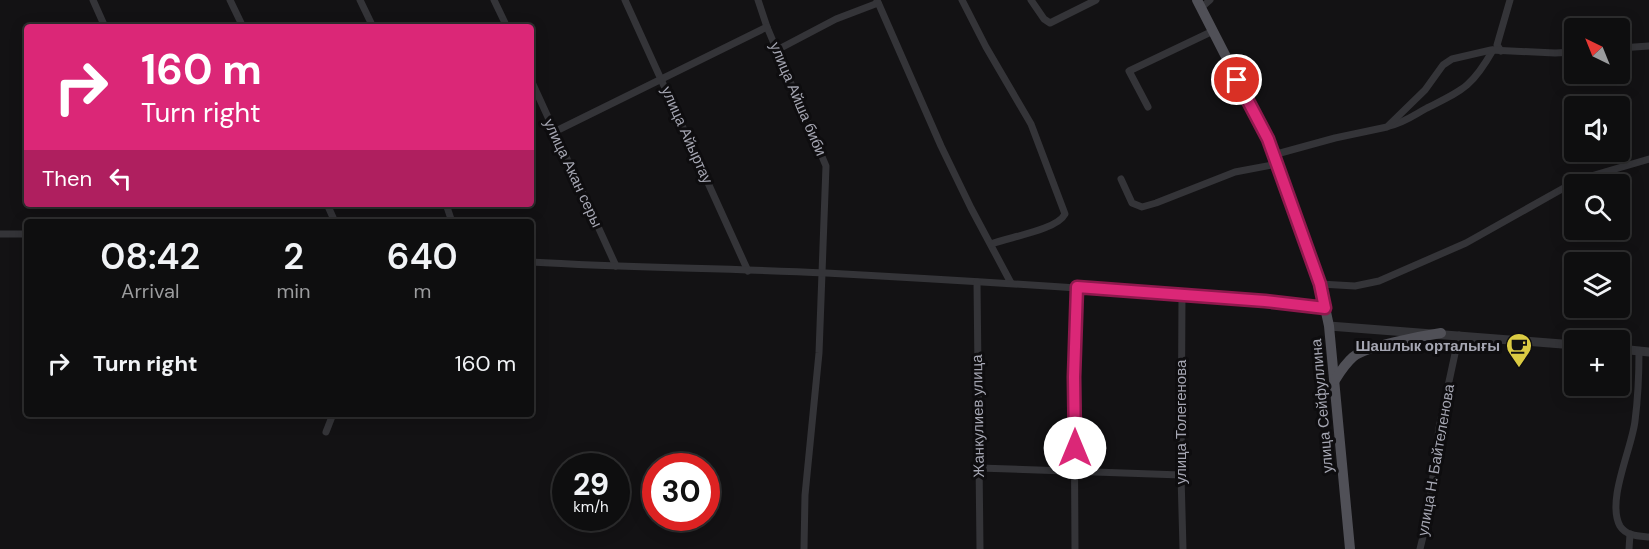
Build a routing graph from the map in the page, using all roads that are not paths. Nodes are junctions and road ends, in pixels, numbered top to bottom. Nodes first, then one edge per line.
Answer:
1 (93, 0) edge
2 (230, 0) edge
3 (360, 0) edge
4 (494, 0) edge
5 (625, 0) edge
6 (758, 0) edge
7 (962, 0) edge
8 (1031, 0) edge
9 (1096, 0) edge
10 (1210, 0) edge
11 (1510, 0) edge
12 (877, 1) edge
13 (1199, 4) edge
14 (104, 24) edge
15 (242, 24) edge
16 (372, 24) edge
17 (506, 24) edge
18 (767, 27) junction
19 (1213, 31) junction
20 (1649, 46) edge
21 (1630, 47) edge
22 (777, 50) junction
23 (1493, 50) junction
24 (1501, 51) junction
25 (1564, 53) edge
26 (661, 78) junction
27 (534, 87) edge
28 (1148, 107) dead end
29 (1387, 127) junction
30 (554, 132) junction
31 (1275, 159) junction
32 (1649, 159) edge
33 (1121, 179) dead end
34 (0, 234) edge
35 (24, 234) edge
36 (991, 244) junction
37 (534, 262) edge
38 (616, 266) junction
39 (747, 271) junction
40 (824, 273) junction
41 (977, 282) junction
42 (1011, 283) junction
43 (1320, 284) junction
44 (1077, 287) junction
45 (1182, 296) junction
46 (1325, 308) junction
47 (1329, 326) junction
48 (1441, 333) junction
49 (1459, 335) junction
50 (1564, 344) edge
51 (1644, 351) edge
52 (1335, 380) junction
53 (332, 417) edge
54 (326, 432) dead end
55 (979, 468) junction
56 (1075, 472) junction
57 (1181, 475) junction
58 (1630, 534) junction
59 (1649, 537) edge
60 (804, 549) edge
61 (980, 549) edge
62 (1075, 549) edge
63 (1183, 549) edge
64 (1350, 549) edge
65 (1420, 549) edge
66 (1629, 549) edge

1 - 14 street
2 - 15 street
3 - 16 street
4 - 17 street
5 - 26 street, улица Айыртау
6 - 18 street, улица Айша биби
7 - 36 street
8 - 9 street
10 - 13 street
11 - 24 street
12 - 22 street
12 - 36 street
13 - 19 main road, улица Сейфуллина
18 - 22 street, улица Айша биби
18 - 26 street
19 - 28 street
19 - 31 main road, улица Сейфуллина
20 - 21 street
22 - 40 street, улица Айша биби
23 - 24 street
23 - 29 street
23 - 29 street
24 - 25 street
26 - 30 street
26 - 39 street, улица Айыртау
27 - 30 street, улица Акан серы
29 - 31 street
30 - 38 street, улица Акан серы
31 - 33 street
31 - 43 main road, улица Сейфуллина
32 - 43 street
34 - 35 street
36 - 42 street
37 - 38 street
38 - 39 street
39 - 40 street
40 - 41 street
40 - 60 street, улица Айша биби
41 - 42 street
41 - 55 street, Жанкулиев улица
42 - 44 street
43 - 46 main road, улица Сейфуллина
44 - 45 street
44 - 56 street
45 - 46 street
45 - 57 street, улица Толегенова
46 - 47 main road, улица Сейфуллина
47 - 48 street
47 - 52 main road, улица Сейфуллина
48 - 49 street
48 - 52 main road
49 - 50 street
49 - 65 street, улица Н. Байтеленова
51 - 58 street
52 - 64 main road, улица Сейфуллина
53 - 54 street
55 - 56 street
55 - 61 street, Жанкулиев улица
56 - 57 street
56 - 62 street
57 - 63 street, улица Толегенова
58 - 59 street
58 - 66 street

